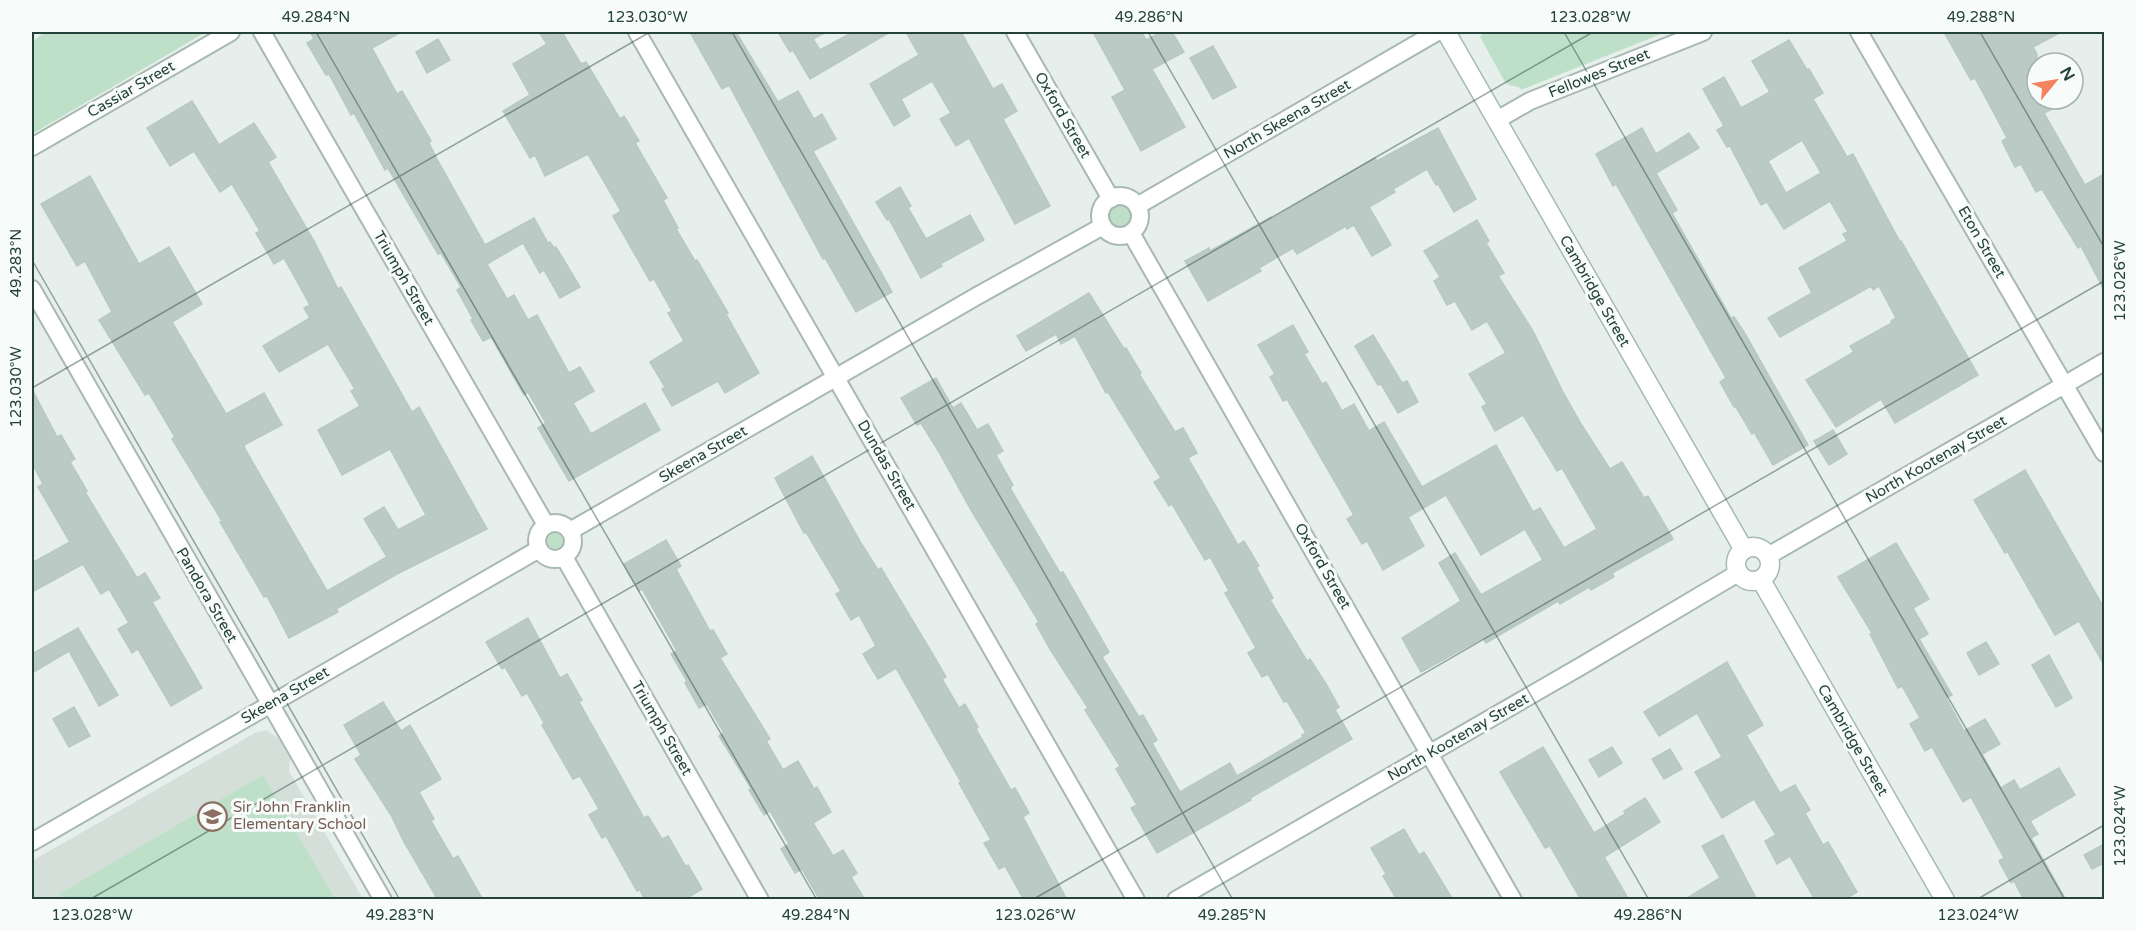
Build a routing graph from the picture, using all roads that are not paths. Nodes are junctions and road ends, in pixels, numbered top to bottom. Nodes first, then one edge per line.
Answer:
1 (231, 32) edge
2 (262, 32) edge
3 (637, 32) edge
4 (1015, 32) edge
5 (1437, 32) edge
6 (1446, 32) edge
7 (1703, 32) edge
8 (1859, 32) edge
9 (1497, 120) junction
10 (32, 147) edge
11 (1111, 199) junction
12 (1137, 206) junction
13 (1103, 226) junction
14 (1131, 232) junction
15 (32, 289) edge
16 (2104, 362) edge
17 (836, 377) junction
18 (2065, 385) junction
19 (2104, 453) edge
20 (546, 525) junction
21 (570, 531) junction
22 (539, 549) junction
23 (1744, 550) junction
24 (1768, 556) junction
25 (564, 557) junction
26 (1738, 573) junction
27 (1761, 580) junction
28 (269, 704) junction
29 (1429, 753) junction
30 (32, 842) edge
31 (383, 900) edge
32 (760, 900) edge
33 (1136, 900) edge
34 (1176, 900) edge
35 (1513, 900) edge
36 (1945, 900) edge

1 - 10 street, Cassiar Street
2 - 20 street, Triumph Street
3 - 17 street, Dundas Street
4 - 11 street, Oxford Street
5 - 12 street, North Skeena Street
6 - 9 street, Cambridge Street
7 - 9 street, Fellowes Street
8 - 18 street, Eton Street
9 - 23 street, Cambridge Street
11 - 12 street
11 - 13 street
12 - 14 street
13 - 14 street
13 - 17 street
14 - 29 street, Oxford Street
15 - 28 street, Pandora Street
16 - 18 street, North Kootenay Street
17 - 21 street, Skeena Street
17 - 33 street, Dundas Street
18 - 19 street, Eton Street
18 - 24 street, North Kootenay Street
20 - 21 street
20 - 22 street
21 - 25 street
22 - 25 street
22 - 28 street, Skeena Street
23 - 24 street
23 - 26 street
24 - 27 street
25 - 32 street, Triumph Street
26 - 27 street
26 - 29 street, North Kootenay Street
27 - 36 street, Cambridge Street
28 - 30 street, Skeena Street
28 - 31 street, Pandora Street
29 - 34 street, North Kootenay Street
29 - 35 street, Oxford Street

